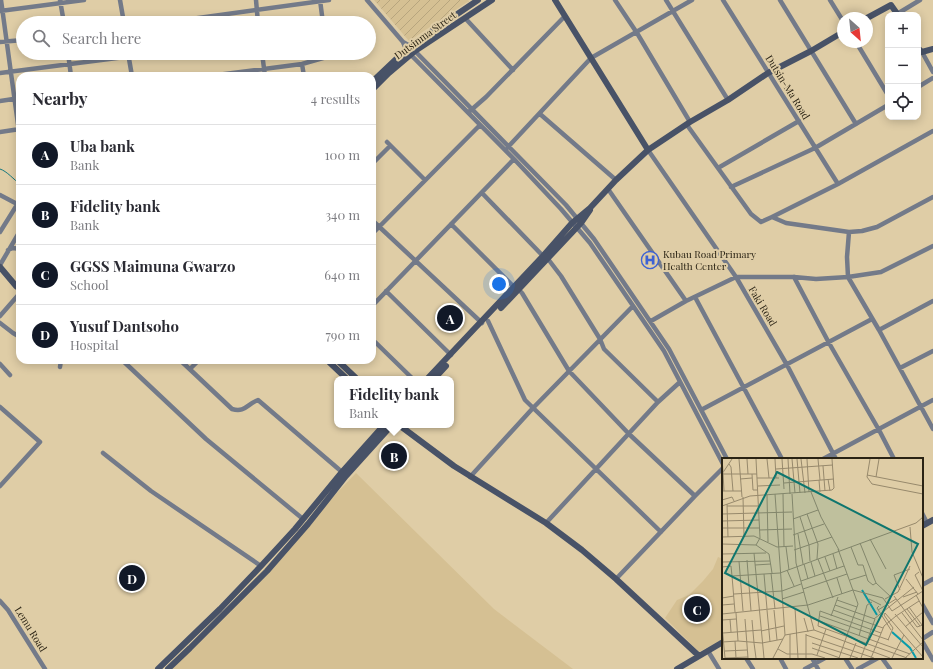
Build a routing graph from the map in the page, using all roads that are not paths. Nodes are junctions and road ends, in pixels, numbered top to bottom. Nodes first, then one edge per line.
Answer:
1 (1, 0) edge
2 (84, 0) edge
3 (120, 0) edge
4 (256, 0) edge
5 (330, 0) edge
6 (367, 0) edge
7 (492, 0) edge
8 (556, 0) edge
9 (615, 0) edge
10 (666, 0) edge
11 (692, 0) edge
12 (723, 0) edge
13 (780, 0) edge
14 (830, 0) edge
15 (920, 0) edge
16 (320, 1) edge
17 (476, 1) edge
18 (60, 2) edge
19 (890, 2) edge
20 (257, 10) junction
21 (1, 11) edge
22 (673, 11) junction
23 (837, 12) edge
24 (896, 12) edge
25 (900, 12) edge
26 (873, 14) edge
27 (63, 16) edge
28 (123, 16) edge
29 (213, 16) edge
30 (257, 16) edge
31 (322, 16) edge
32 (565, 16) junction
33 (465, 18) junction
34 (637, 33) junction
35 (837, 36) edge
36 (16, 41) edge
37 (0, 42) edge
38 (6, 42) junction
39 (408, 48) junction
40 (860, 48) edge
41 (933, 49) edge
42 (921, 50) edge
43 (811, 51) junction
44 (921, 52) edge
45 (413, 53) junction
46 (591, 58) junction
47 (69, 60) edge
48 (96, 60) edge
49 (130, 60) edge
50 (263, 60) edge
51 (316, 60) edge
52 (69, 64) junction
53 (302, 64) junction
54 (264, 69) junction
55 (513, 70) junction
56 (10, 72) junction
57 (70, 72) edge
58 (131, 72) edge
59 (240, 72) edge
60 (264, 72) edge
61 (303, 72) edge
62 (933, 72) edge
63 (0, 73) edge
64 (768, 73) junction
65 (376, 78) edge
66 (933, 78) edge
67 (921, 85) edge
68 (376, 86) edge
69 (885, 90) edge
70 (14, 99) junction
71 (0, 100) edge
72 (728, 100) junction
73 (885, 107) edge
74 (16, 111) edge
75 (469, 111) junction
76 (540, 114) junction
77 (799, 121) junction
78 (689, 124) junction
79 (856, 124) junction
80 (480, 125) junction
81 (16, 129) edge
82 (933, 131) edge
83 (0, 132) edge
84 (508, 147) junction
85 (815, 148) junction
86 (648, 150) junction
87 (376, 159) edge
88 (514, 159) junction
89 (718, 168) junction
90 (425, 180) junction
91 (616, 180) junction
92 (838, 184) junction
93 (731, 187) junction
94 (608, 189) junction
95 (482, 193) junction
96 (0, 195) edge
97 (933, 197) edge
98 (16, 202) edge
99 (16, 208) edge
100 (772, 217) junction
101 (577, 223) junction
102 (376, 224) edge
103 (451, 224) junction
104 (379, 227) junction
105 (376, 230) edge
106 (0, 232) edge
107 (849, 232) junction
108 (16, 237) edge
109 (933, 246) edge
110 (16, 248) edge
111 (8, 250) junction
112 (546, 258) junction
113 (415, 260) junction
114 (0, 266) edge
115 (736, 277) junction
116 (794, 277) junction
117 (848, 278) junction
118 (16, 284) edge
119 (516, 288) junction
120 (386, 291) junction
121 (694, 297) junction
122 (16, 298) edge
123 (686, 301) junction
124 (933, 301) edge
125 (376, 302) edge
126 (633, 306) junction
127 (0, 316) edge
128 (872, 319) junction
129 (651, 321) junction
130 (485, 322) junction
131 (0, 323) edge
132 (879, 330) junction
133 (16, 335) edge
134 (600, 339) junction
135 (376, 343) edge
136 (829, 343) junction
137 (933, 351) edge
138 (451, 355) junction
139 (0, 364) edge
140 (60, 364) edge
141 (126, 364) edge
142 (184, 364) edge
143 (195, 364) edge
144 (331, 364) edge
145 (341, 364) edge
146 (787, 365) junction
147 (60, 367) dead end
148 (900, 368) junction
149 (190, 369) junction
150 (569, 371) junction
151 (10, 375) dead end
152 (344, 376) edge
153 (354, 376) edge
154 (410, 376) edge
155 (431, 376) edge
156 (437, 376) edge
157 (680, 382) junction
158 (745, 388) junction
159 (933, 400) edge
160 (658, 402) junction
161 (921, 406) junction
162 (0, 407) edge
163 (533, 408) junction
164 (701, 410) junction
165 (381, 428) edge
166 (389, 428) edge
167 (404, 428) edge
168 (933, 429) edge
169 (879, 430) junction
170 (629, 434) junction
171 (714, 434) junction
172 (708, 436) junction
173 (102, 453) dead end
174 (833, 454) junction
175 (726, 458) edge
176 (781, 458) edge
177 (826, 458) edge
178 (835, 458) edge
179 (893, 458) edge
180 (722, 462) edge
181 (722, 469) edge
182 (596, 470) junction
183 (342, 472) junction
184 (470, 477) junction
185 (0, 486) edge
186 (695, 496) junction
187 (303, 519) junction
188 (546, 523) junction
189 (661, 532) junction
190 (261, 566) junction
191 (616, 579) junction
192 (933, 579) edge
193 (923, 584) edge
194 (0, 601) edge
195 (923, 606) edge
196 (933, 623) edge
197 (933, 632) edge
198 (923, 639) edge
199 (923, 642) edge
200 (722, 643) edge
201 (708, 651) junction
202 (699, 656) junction
203 (747, 659) edge
204 (781, 659) edge
205 (813, 659) edge
206 (823, 659) edge
207 (846, 659) edge
208 (876, 659) edge
209 (883, 659) edge
210 (933, 660) edge
211 (815, 663) junction
212 (45, 669) edge
213 (158, 669) edge
214 (168, 669) edge
215 (678, 669) edge
216 (719, 669) edge
217 (753, 669) edge
218 (786, 669) edge
219 (805, 669) edge
220 (818, 669) edge
221 (852, 669) edge
222 (858, 669) edge
223 (890, 669) edge

1 - 21 street
2 - 18 street
3 - 28 street
4 - 20 street
5 - 16 street
6 - 39 street
7 - 33 street, Dutsinma Street
8 - 32 street
9 - 34 street
10 - 22 street
11 - 22 street
12 - 64 street, Dutsin-Ma Road
13 - 43 street
14 - 23 street
15 - 25 street
16 - 20 street
16 - 31 street
17 - 39 street, Dutsinma Street
18 - 21 street
18 - 27 street
19 - 24 street
19 - 26 street
20 - 29 street
20 - 30 street
21 - 38 street
22 - 34 street
22 - 72 street
32 - 46 street
32 - 55 street
33 - 45 street, Dutsinma Street
33 - 55 street
34 - 46 street
34 - 78 street
35 - 43 street
36 - 38 street
37 - 38 street
38 - 56 street
39 - 45 street
39 - 65 street, Dutsinma Street
40 - 69 street
41 - 42 street
43 - 64 street
43 - 79 street
44 - 62 street
45 - 68 street, Dutsinma Street
45 - 75 street
46 - 76 street
46 - 86 street
47 - 52 street
48 - 52 street
49 - 58 street
50 - 54 street
51 - 53 street
52 - 56 street
52 - 57 street
53 - 54 street
53 - 61 street
54 - 59 street
54 - 60 street
55 - 75 street
56 - 63 street
56 - 70 street
64 - 72 street
64 - 77 street, Dutsin-Ma Road
66 - 67 street
70 - 71 street
70 - 74 street
72 - 78 street
73 - 79 street
75 - 80 street
75 - 84 street
76 - 84 street
76 - 91 street
77 - 85 street, Dutsin-Ma Road
77 - 89 street
78 - 86 street
78 - 89 street
79 - 85 street
80 - 88 street
80 - 90 street
81 - 83 street
82 - 92 street
84 - 101 street
85 - 92 street, Dutsin-Ma Road
85 - 93 street
86 - 91 street
86 - 115 street, Faki Road
87 - 90 street
88 - 95 street
88 - 101 street
89 - 93 street
90 - 104 street
91 - 94 street
92 - 100 street
93 - 100 street
94 - 101 street
94 - 123 street
95 - 103 street
95 - 112 street
96 - 98 street
97 - 107 street
99 - 106 street
100 - 107 street
101 - 112 street
101 - 126 street
101 - 129 street
102 - 104 street
103 - 113 street
103 - 119 street
104 - 105 street
104 - 113 street
107 - 117 street
108 - 111 street
109 - 117 street
110 - 111 street
111 - 114 street
112 - 119 street
112 - 134 street
113 - 120 street
113 - 130 street
114 - 118 street
115 - 116 street
115 - 121 street
115 - 146 street, Faki Road
116 - 117 street
116 - 136 street
117 - 128 street
119 - 130 street
119 - 150 street
120 - 125 street
120 - 138 street
121 - 123 street
121 - 158 street
122 - 127 street
123 - 129 street
124 - 132 street
126 - 134 street
126 - 157 street
128 - 132 street
128 - 136 street
129 - 164 street
130 - 138 street
130 - 156 street
130 - 163 street
131 - 133 street
132 - 148 street
134 - 150 street
134 - 160 street
135 - 154 street
136 - 146 street
136 - 169 street
137 - 148 street
138 - 155 street
139 - 151 street
140 - 147 street
141 - 187 street
142 - 149 street
143 - 149 street
144 - 152 street
145 - 153 street
146 - 158 street
146 - 174 street, Faki Road
148 - 161 street
149 - 183 street
150 - 163 street
150 - 170 street
157 - 160 street
157 - 172 street
158 - 164 street
158 - 176 street
159 - 161 street
160 - 170 street
161 - 168 street
161 - 169 street
162 - 185 street
163 - 182 street
163 - 184 street
164 - 171 street
165 - 183 street
166 - 214 street
167 - 184 street
169 - 174 street
169 - 179 street
170 - 182 street
170 - 186 street
171 - 172 street
171 - 175 street
172 - 180 street
173 - 190 street
174 - 177 street
174 - 178 street, Faki Road
181 - 186 street
182 - 188 street
182 - 189 street
183 - 187 street
184 - 188 street
186 - 189 street
187 - 190 street
188 - 191 street
189 - 191 street
190 - 213 street
191 - 202 street
192 - 193 street
194 - 212 street, Lemu Road
195 - 196 street
197 - 198 street
199 - 210 street
200 - 201 street
201 - 202 street
201 - 216 street
202 - 215 street
203 - 217 street
204 - 218 street
205 - 211 street
206 - 211 street
207 - 221 street
208 - 222 street
209 - 223 street
211 - 219 street
211 - 220 street

